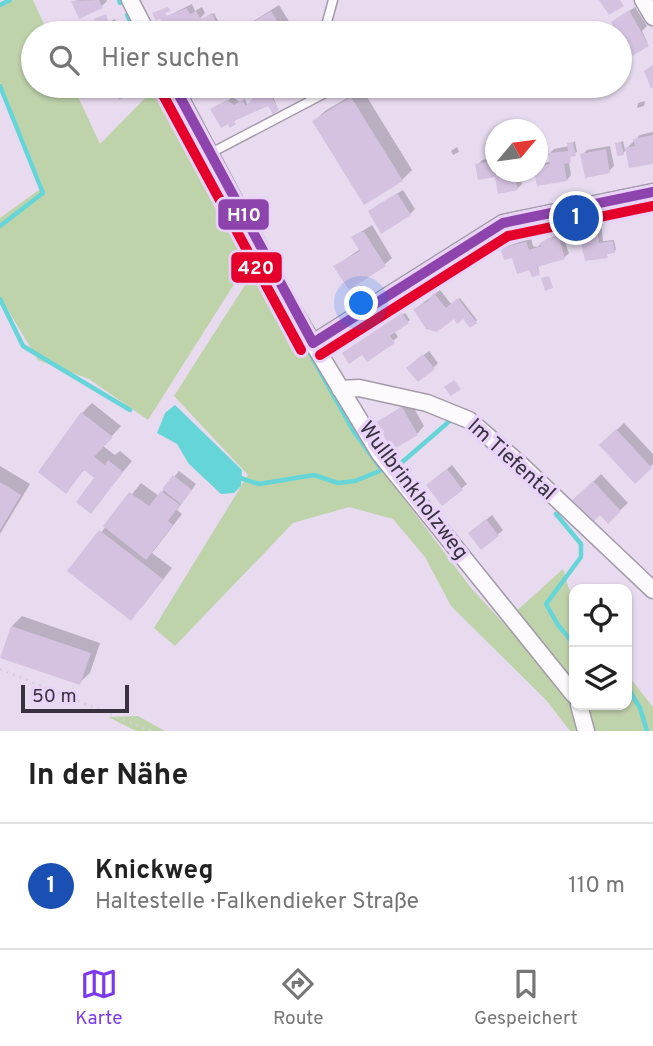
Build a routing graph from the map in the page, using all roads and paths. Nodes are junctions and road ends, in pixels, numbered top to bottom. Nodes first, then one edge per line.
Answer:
1 (130, 0) edge
2 (332, 0) edge
3 (643, 0) edge
4 (653, 17) edge
5 (141, 21) edge
6 (327, 21) edge
7 (180, 98) edge
8 (316, 98) edge
9 (209, 154) junction
10 (653, 192) edge
11 (313, 343) junction
12 (340, 389) junction
13 (653, 590) edge
14 (0, 669) edge
15 (569, 689) edge
16 (580, 710) edge
17 (152, 731) edge
18 (586, 731) edge

1 - 5 street
2 - 6 lane
3 - 4 street
7 - 9 street, Wullbrinkholzweg
8 - 9 lane
9 - 11 street, Wullbrinkholzweg
10 - 11 street
11 - 12 street, Wullbrinkholzweg
12 - 13 street, Im Tiefental
12 - 15 street, Wullbrinkholzweg
14 - 17 path
16 - 18 street

